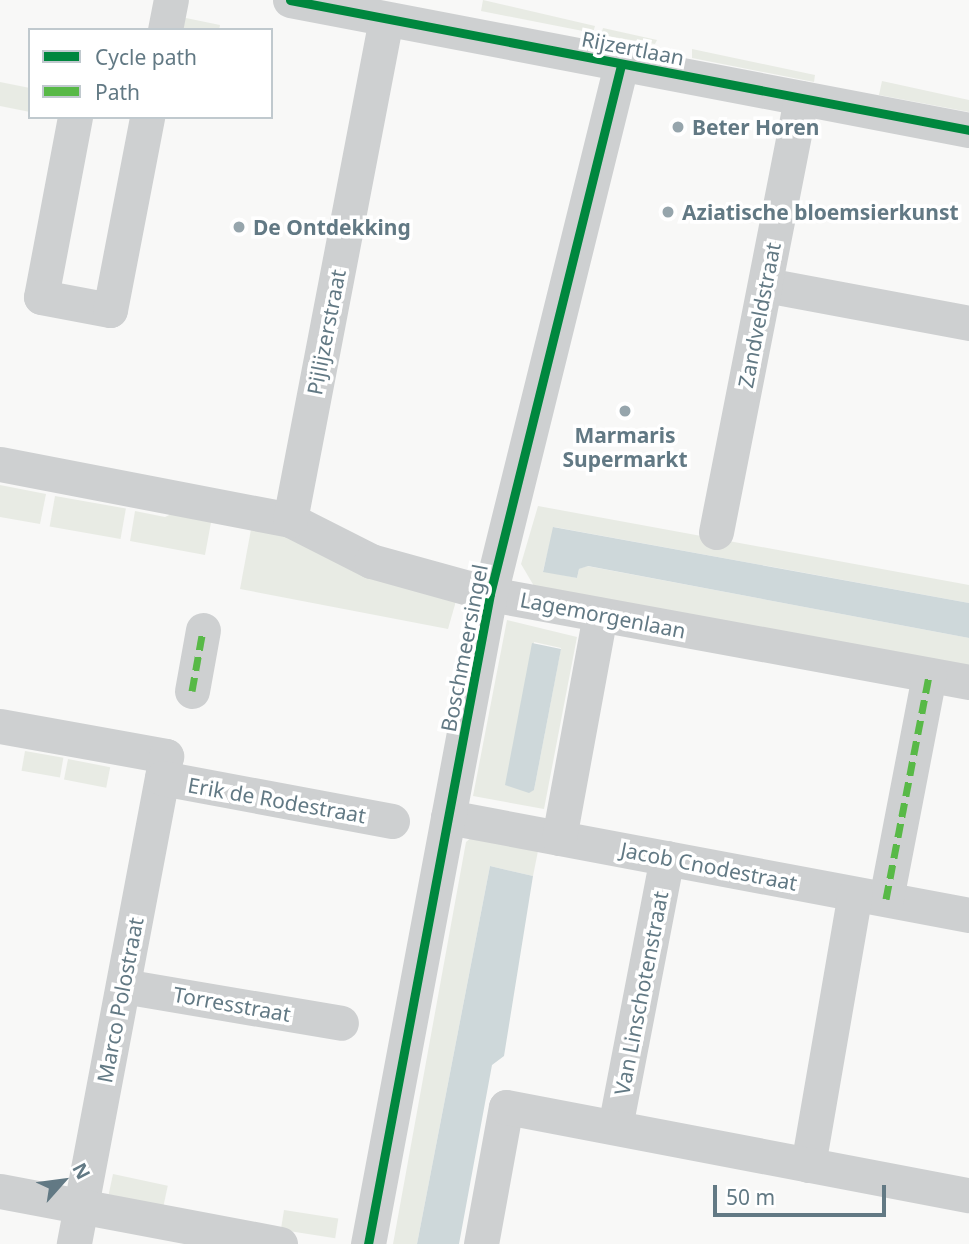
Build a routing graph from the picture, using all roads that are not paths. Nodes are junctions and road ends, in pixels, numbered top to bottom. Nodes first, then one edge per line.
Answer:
1 (171, 0) edge
2 (290, 0) edge
3 (386, 19) junction
4 (165, 28) edge
5 (621, 65) junction
6 (801, 98) junction
7 (75, 119) edge
8 (142, 119) edge
9 (969, 130) edge
10 (766, 285) junction
11 (969, 323) edge
12 (0, 464) edge
13 (290, 520) junction
14 (716, 532) dead end
15 (490, 594) junction
16 (600, 615) junction
17 (204, 630) dead end
18 (929, 675) junction
19 (969, 682) edge
20 (192, 691) dead end
21 (0, 726) edge
22 (164, 767) junction
23 (448, 817) junction
24 (392, 821) dead end
25 (559, 838) junction
26 (667, 858) junction
27 (871, 897) junction
28 (969, 915) edge
29 (123, 986) junction
30 (341, 1023) dead end
31 (615, 1128) junction
32 (808, 1164) junction
33 (0, 1191) edge
34 (969, 1195) edge
35 (81, 1206) junction
36 (74, 1244) edge
37 (280, 1244) edge
38 (368, 1244) edge
39 (481, 1244) edge

1 - 4 street
2 - 3 street, Rijzertlaan
3 - 5 street, Rijzertlaan
3 - 13 street, Pijlijzerstraat
5 - 6 street, Rijzertlaan
5 - 15 street, Boschmeersingel
6 - 9 street, Rijzertlaan
6 - 10 street, Zandveldstraat
7 - 8 street
10 - 11 street
10 - 14 street, Zandveldstraat
12 - 13 street, Lagemorgenlaan
13 - 15 street, Lagemorgenlaan
15 - 16 street, Lagemorgenlaan
15 - 23 street, Boschmeersingel
16 - 18 street, Lagemorgenlaan
16 - 25 street
17 - 20 street
18 - 19 street, Lagemorgenlaan
18 - 27 street
21 - 22 street, Erik de Rodestraat
22 - 24 street, Erik de Rodestraat
22 - 29 street, Marco Polostraat
23 - 25 street, Jacob Cnodestraat
23 - 38 street, Boschmeersingel
25 - 26 street, Jacob Cnodestraat
26 - 27 street, Jacob Cnodestraat
26 - 31 street, Van Linschotenstraat
27 - 28 street, Jacob Cnodestraat
27 - 32 street
29 - 30 street, Torresstraat
29 - 35 street, Marco Polostraat
31 - 32 street
31 - 39 street
32 - 34 street
33 - 35 street
35 - 36 street, Marco Polostraat
35 - 37 street

